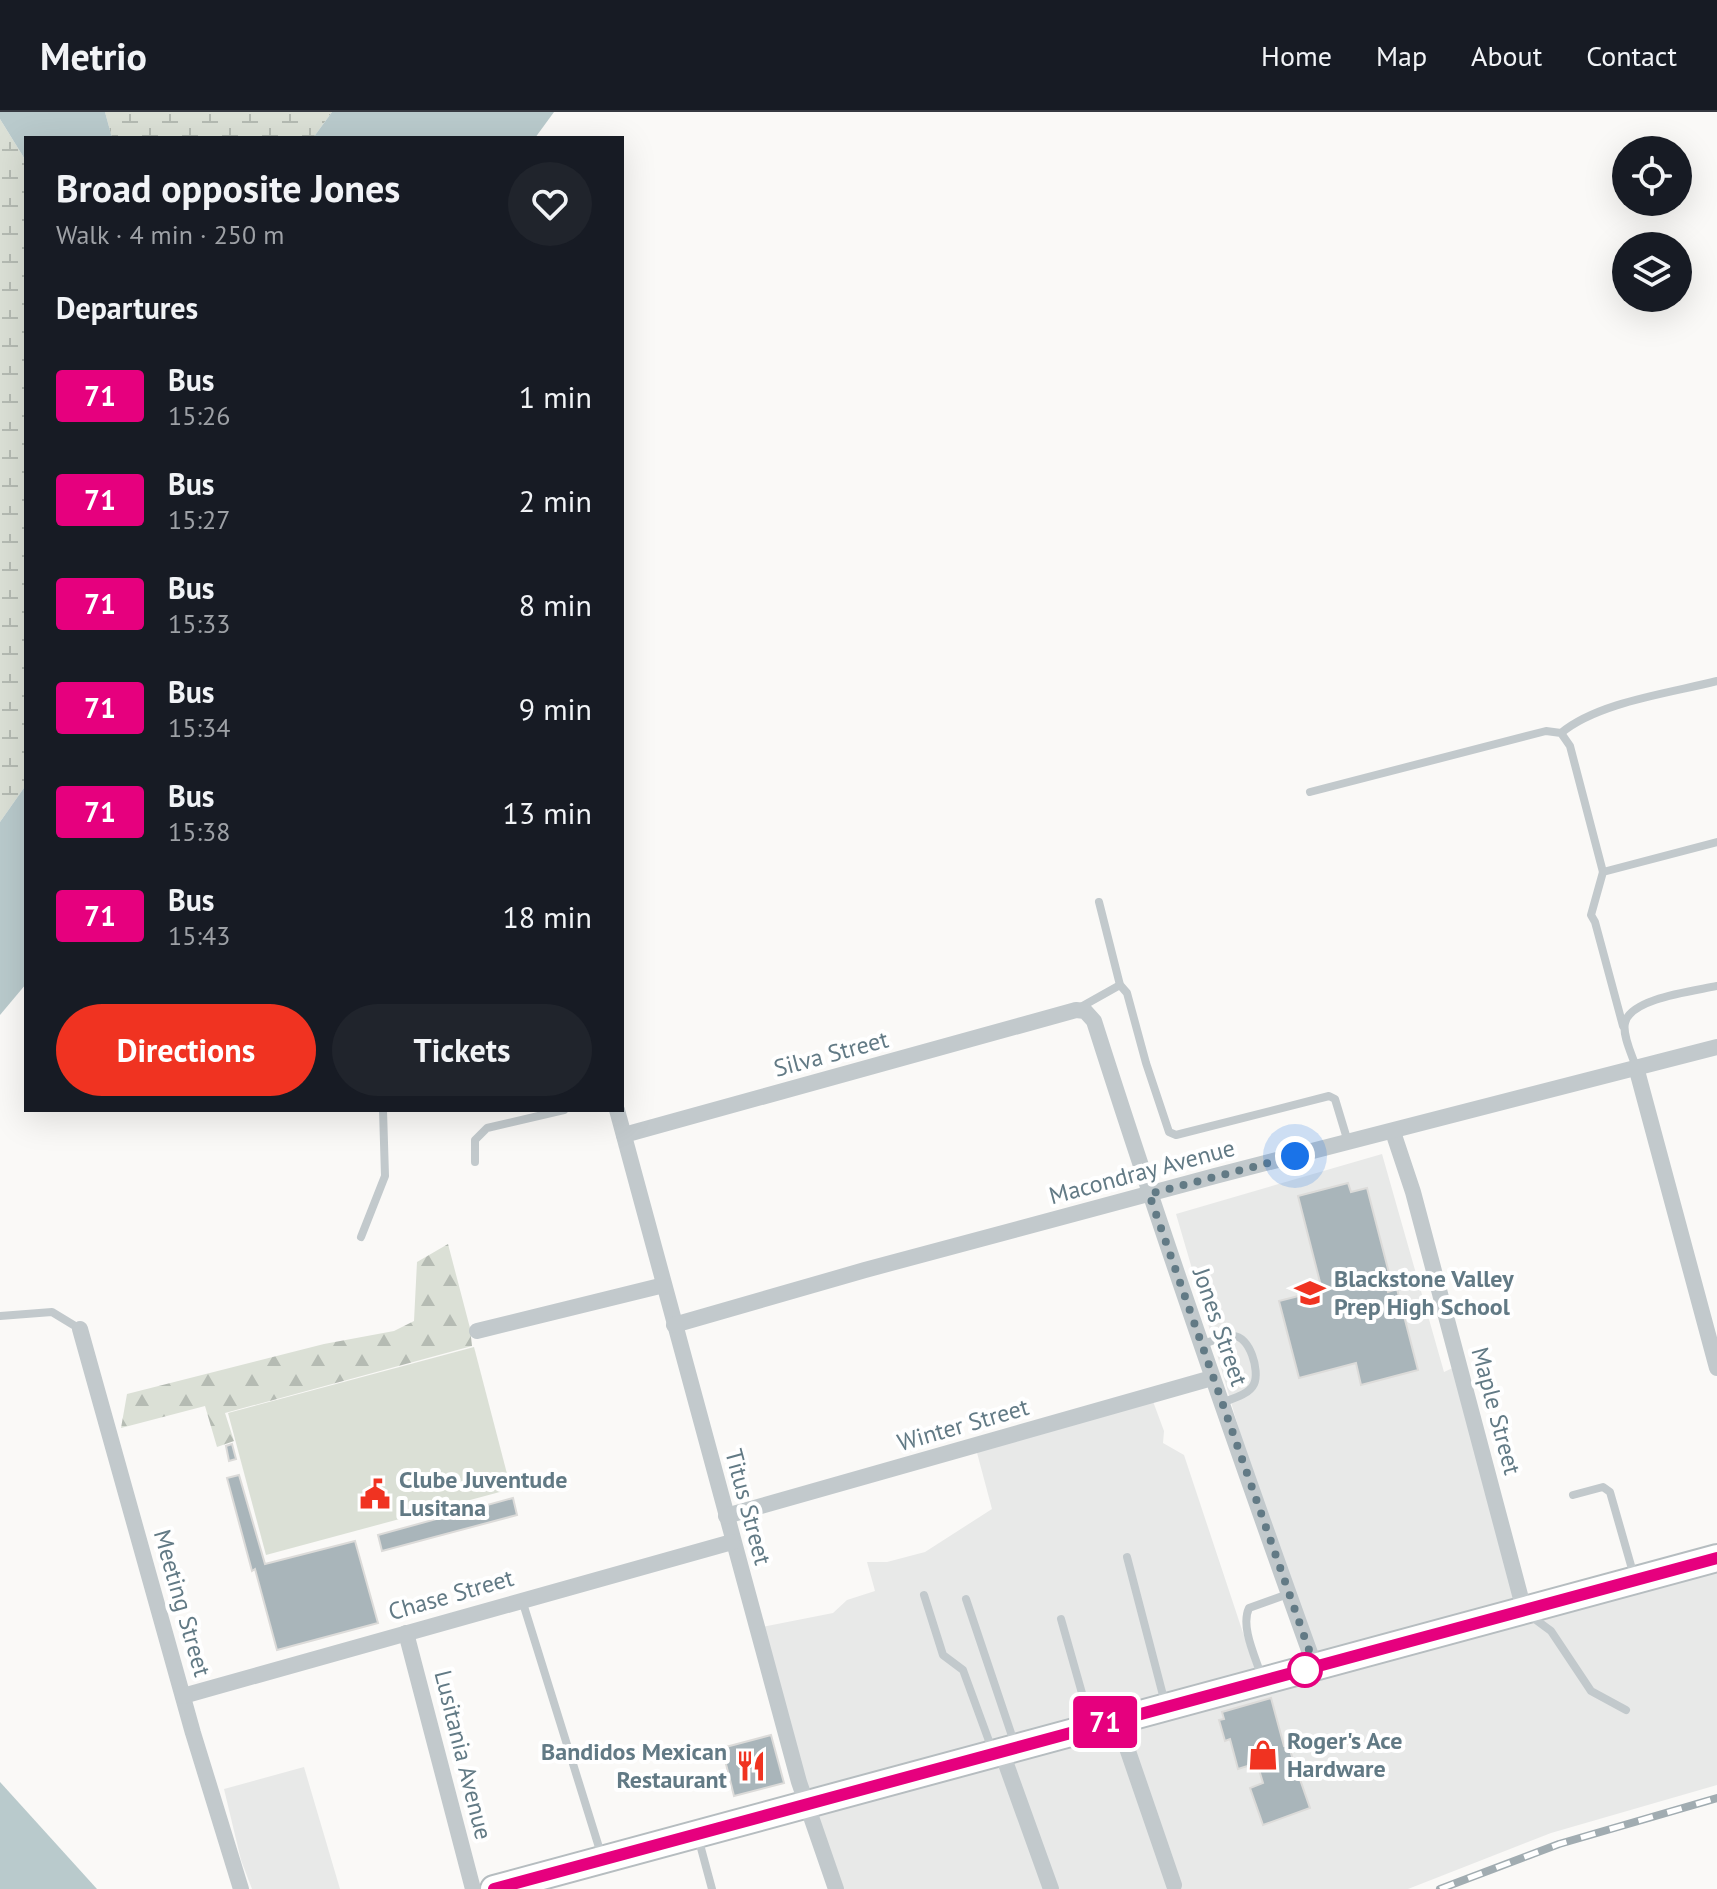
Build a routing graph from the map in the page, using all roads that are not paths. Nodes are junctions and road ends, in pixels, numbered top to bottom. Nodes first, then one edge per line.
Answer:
1 (1717, 681) edge
2 (1561, 733) junction
3 (1310, 792) dead end
4 (1717, 842) edge
5 (1603, 872) junction
6 (1099, 902) dead end
7 (1120, 985) junction
8 (1717, 986) edge
9 (1076, 1010) junction
10 (1623, 1026) junction
11 (1717, 1047) edge
12 (1636, 1067) junction
13 (383, 1112) edge
14 (555, 1112) edge
15 (618, 1112) edge
16 (1393, 1132) junction
17 (624, 1135) junction
18 (1348, 1143) junction
19 (475, 1162) dead end
20 (1149, 1194) junction
21 (361, 1237) dead end
22 (664, 1285) junction
23 (0, 1316) edge
24 (674, 1325) junction
25 (80, 1329) joint
26 (477, 1331) dead end
27 (1201, 1344) junction
28 (1717, 1368) edge
29 (1212, 1378) junction
30 (1221, 1403) junction
31 (1573, 1495) dead end
32 (726, 1516) junction
33 (732, 1542) junction
34 (1127, 1557) dead end
35 (1717, 1558) edge
36 (1636, 1580) junction
37 (1289, 1594) junction
38 (924, 1595) dead end
39 (966, 1599) dead end
40 (522, 1600) junction
41 (1524, 1610) junction
42 (1061, 1619) dead end
43 (406, 1633) junction
44 (1315, 1667) junction
45 (1263, 1681) junction
46 (183, 1696) junction
47 (1165, 1706) junction
48 (1626, 1710) dead end
49 (1117, 1719) junction
50 (1091, 1726) junction
51 (1003, 1750) junction
52 (805, 1804) junction
53 (696, 1833) junction
54 (602, 1858) junction
55 (1174, 1885) dead end
56 (241, 1889) edge
57 (473, 1889) edge
58 (494, 1889) edge
59 (712, 1889) edge
60 (836, 1889) edge
61 (1051, 1889) edge

1 - 2 lane
2 - 3 lane
2 - 5 lane
4 - 5 lane
5 - 10 lane
6 - 7 lane
7 - 9 lane
7 - 18 lane
8 - 10 lane
9 - 17 street, Silva Street
9 - 20 street, Jones Street
10 - 12 lane
11 - 12 street, Macondray Avenue
12 - 16 street, Macondray Avenue
12 - 28 street
13 - 21 lane
14 - 19 lane
15 - 17 street
16 - 18 street, Macondray Avenue
16 - 41 street, Maple Street
17 - 22 street, Titus Street
18 - 20 street, Macondray Avenue
20 - 24 street, Macondray Avenue
20 - 27 street, Jones Street
22 - 24 street, Titus Street
22 - 26 street
23 - 25 lane
24 - 32 street, Titus Street
25 - 46 street, Meeting Street
27 - 29 street, Jones Street
27 - 30 lane
29 - 30 street, Jones Street
29 - 32 street, Winter Street
30 - 37 street, Jones Street
31 - 36 lane
32 - 33 street, Titus Street
33 - 40 street, Chase Street
33 - 52 street, Titus Street
34 - 47 lane
35 - 36 main road
36 - 41 main road
37 - 44 street, Jones Street
37 - 45 lane
38 - 51 lane
39 - 51 lane
40 - 43 street, Chase Street
40 - 54 lane
41 - 44 main road
41 - 48 lane
42 - 50 lane
43 - 46 street, Chase Street
43 - 57 street, Lusitania Avenue
44 - 45 main road
45 - 47 main road
46 - 56 street, Meeting Street
47 - 49 main road
49 - 50 main road
49 - 55 street
50 - 51 main road
51 - 52 main road
51 - 61 street
52 - 53 main road
52 - 60 street, Titus Street
53 - 54 main road
53 - 59 lane
54 - 58 main road

